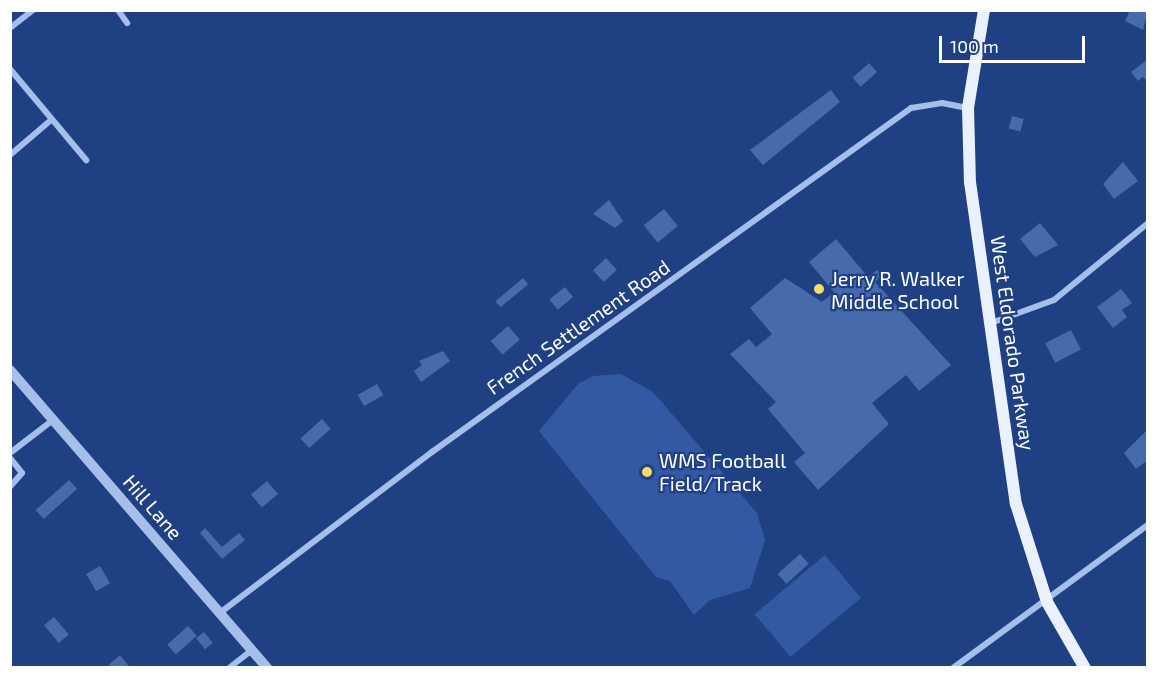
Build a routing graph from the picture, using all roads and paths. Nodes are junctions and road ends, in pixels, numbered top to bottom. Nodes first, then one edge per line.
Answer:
1 (33, 10) edge
2 (117, 10) edge
3 (984, 10) edge
4 (127, 23) dead end
5 (10, 28) edge
6 (10, 69) edge
7 (968, 108) junction
8 (51, 120) junction
9 (10, 155) edge
10 (86, 160) dead end
11 (1148, 223) edge
12 (992, 323) junction
13 (10, 370) edge
14 (53, 420) junction
15 (10, 453) edge
16 (10, 458) edge
17 (10, 487) edge
18 (1148, 525) edge
19 (1047, 602) junction
20 (221, 612) junction
21 (252, 650) junction
22 (230, 668) edge
23 (267, 668) edge
24 (953, 668) edge
25 (1085, 668) edge

1 - 5 street
2 - 4 street
3 - 7 main road, West Eldorado Parkway
6 - 8 street
7 - 12 main road, West Eldorado Parkway
7 - 20 street, French Settlement Road
8 - 9 street
8 - 10 street
11 - 12 street
12 - 19 main road, West Eldorado Parkway
13 - 14 street, Hill Lane
14 - 15 street
14 - 20 street, Hill Lane
16 - 17 street
18 - 19 street
19 - 24 street
19 - 25 main road, West Eldorado Parkway
20 - 21 street, Hill Lane
21 - 22 street
21 - 23 street, Hill Lane

